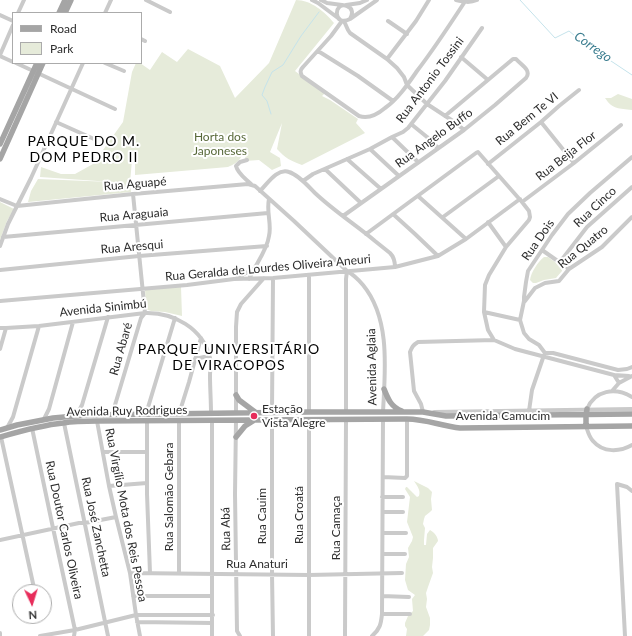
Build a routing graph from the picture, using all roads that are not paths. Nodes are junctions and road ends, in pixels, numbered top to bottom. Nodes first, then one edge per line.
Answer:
1 (24, 0) edge
2 (65, 0) edge
3 (71, 0) edge
4 (111, 0) edge
5 (146, 0) edge
6 (312, 0) edge
7 (321, 0) edge
8 (367, 0) edge
9 (377, 0) edge
10 (430, 0) edge
11 (456, 0) edge
12 (477, 0) edge
13 (464, 3) junction
14 (344, 5) junction
15 (18, 12) edge
16 (59, 12) edge
17 (65, 12) edge
18 (105, 12) edge
19 (170, 12) dead end
20 (0, 15) edge
21 (338, 18) junction
22 (350, 19) junction
23 (12, 21) edge
24 (343, 21) junction
25 (388, 21) dead end
26 (12, 27) edge
27 (482, 28) dead end
28 (407, 34) junction
29 (318, 51) junction
30 (0, 56) edge
31 (461, 57) junction
32 (387, 59) junction
33 (12, 61) edge
34 (18, 64) edge
35 (37, 64) edge
36 (42, 64) edge
37 (83, 64) edge
38 (107, 64) edge
39 (124, 71) dead end
40 (36, 72) junction
41 (488, 80) junction
42 (407, 85) junction
43 (72, 89) junction
44 (578, 90) dead end
45 (393, 101) junction
46 (427, 104) junction
47 (115, 109) dead end
48 (445, 116) junction
49 (56, 122) junction
50 (541, 122) junction
51 (411, 124) junction
52 (621, 124) dead end
53 (464, 130) junction
54 (392, 137) junction
55 (94, 139) dead end
56 (0, 144) edge
57 (438, 148) junction
58 (370, 149) junction
59 (632, 157) edge
60 (0, 158) edge
61 (347, 159) junction
62 (247, 160) dead end
63 (627, 161) junction
64 (418, 162) junction
65 (574, 163) junction
66 (488, 164) junction
67 (632, 166) edge
68 (325, 169) junction
69 (399, 176) junction
70 (499, 176) junction
71 (303, 181) junction
72 (251, 184) junction
73 (632, 187) edge
74 (380, 189) junction
75 (260, 191) junction
76 (133, 194) junction
77 (418, 196) junction
78 (0, 199) edge
79 (269, 199) junction
80 (521, 201) junction
81 (361, 203) junction
82 (17, 206) junction
83 (268, 213) junction
84 (393, 214) junction
85 (344, 216) junction
86 (443, 217) junction
87 (632, 217) edge
88 (488, 222) junction
89 (136, 225) junction
90 (366, 234) junction
91 (3, 237) junction
92 (466, 239) junction
93 (0, 246) edge
94 (267, 246) junction
95 (506, 248) junction
96 (542, 250) junction
97 (139, 256) junction
98 (438, 256) junction
99 (560, 262) junction
100 (395, 267) junction
101 (254, 268) junction
102 (569, 269) junction
103 (0, 270) edge
104 (347, 271) junction
105 (309, 275) junction
106 (249, 278) junction
107 (264, 278) junction
108 (273, 278) junction
109 (234, 279) junction
110 (526, 282) junction
111 (535, 288) junction
112 (143, 289) junction
113 (0, 301) edge
114 (524, 301) junction
115 (484, 312) junction
116 (145, 313) junction
117 (108, 317) junction
118 (175, 318) junction
119 (520, 320) junction
120 (73, 322) junction
121 (39, 326) junction
122 (0, 328) edge
123 (6, 328) junction
124 (201, 338) junction
125 (494, 340) junction
126 (0, 349) edge
127 (545, 353) junction
128 (543, 357) junction
129 (195, 358) junction
130 (210, 359) junction
131 (632, 367) edge
132 (614, 375) junction
133 (631, 376) edge
134 (619, 383) junction
135 (384, 389) junction
136 (612, 391) junction
137 (236, 395) junction
138 (632, 397) edge
139 (82, 405) junction
140 (49, 409) junction
141 (632, 409) edge
142 (529, 411) junction
143 (256, 412) junction
144 (272, 412) junction
145 (309, 412) junction
146 (346, 412) junction
147 (383, 412) junction
148 (423, 412) junction
149 (586, 412) junction
150 (211, 413) junction
151 (236, 413) junction
152 (632, 414) edge
153 (86, 415) junction
154 (112, 415) junction
155 (76, 416) junction
156 (407, 416) junction
157 (13, 417) junction
158 (179, 417) junction
159 (53, 418) junction
160 (97, 418) junction
161 (147, 418) junction
162 (309, 419) junction
163 (383, 419) junction
164 (44, 420) junction
165 (212, 420) junction
166 (236, 420) junction
167 (256, 420) junction
168 (272, 420) junction
169 (346, 420) junction
170 (64, 423) junction
171 (17, 425) junction
172 (586, 426) junction
173 (632, 426) edge
174 (7, 428) junction
175 (32, 428) junction
176 (0, 430) edge
177 (1, 437) edge
178 (236, 437) junction
179 (632, 445) edge
180 (103, 452) junction
181 (147, 452) junction
182 (383, 477) junction
183 (147, 483) junction
184 (109, 486) junction
185 (632, 492) edge
186 (382, 497) junction
187 (403, 497) dead end
188 (383, 512) junction
189 (404, 512) dead end
190 (116, 517) junction
191 (85, 523) junction
192 (53, 528) junction
193 (383, 533) junction
194 (406, 533) dead end
195 (23, 535) junction
196 (0, 540) edge
197 (383, 554) junction
198 (405, 554) dead end
199 (130, 573) junction
200 (150, 573) junction
201 (402, 573) dead end
202 (179, 574) junction
203 (212, 574) junction
204 (272, 574) junction
205 (383, 574) junction
206 (237, 575) junction
207 (309, 575) junction
208 (346, 575) junction
209 (33, 584) edge
210 (133, 596) junction
211 (212, 596) junction
212 (382, 596) junction
213 (409, 597) dead end
214 (382, 614) junction
215 (410, 614) dead end
216 (136, 615) junction
217 (212, 615) junction
218 (105, 622) junction
219 (137, 622) junction
220 (212, 623) junction
221 (75, 630) junction
222 (237, 631) junction
223 (0, 633) edge
224 (0, 636) edge
225 (40, 636) edge
226 (74, 636) edge
227 (108, 636) edge
228 (140, 636) edge
229 (212, 636) edge
230 (237, 636) edge
231 (240, 636) edge
232 (273, 636) edge
233 (309, 636) edge
234 (345, 636) edge
235 (372, 636) edge
236 (625, 636) edge

1 - 15 street
2 - 16 main road
3 - 17 main road
4 - 18 street
5 - 19 street
6 - 21 street
7 - 14 street
8 - 14 street
9 - 22 street
10 - 28 street
11 - 13 street
12 - 13 street
13 - 42 street
14 - 21 street
14 - 22 street
20 - 23 street
21 - 24 street
22 - 24 street
24 - 29 street
24 - 32 street
25 - 28 street
26 - 30 street
27 - 31 street, Rua Antonio Tossini
28 - 32 street
29 - 45 street
29 - 45 street
30 - 33 street
31 - 41 street
31 - 46 street, Rua Antonio Tossini
32 - 42 street
34 - 40 street
35 - 40 main road
36 - 40 main road
37 - 43 street
38 - 39 street
40 - 43 street
40 - 56 main road
40 - 60 main road
41 - 48 street
41 - 53 street, Rua Angelo Buffo
42 - 45 street
42 - 46 street
43 - 47 street
43 - 49 street
44 - 50 street, Rua Bem Te VI
46 - 48 street
46 - 51 street, Rua Antonio Tossini
48 - 53 street
49 - 55 street
49 - 82 street
50 - 65 street
50 - 66 street, Rua Bem Te VI
51 - 54 street, Rua Antonio Tossini
51 - 57 street
52 - 65 street, Rua Beija Flor
53 - 57 street, Rua Angelo Buffo
54 - 58 street, Rua Antonio Tossini
54 - 64 street
57 - 64 street, Rua Angelo Buffo
58 - 61 street, Rua Antonio Tossini
58 - 69 street
59 - 63 street, Rua Dois
61 - 68 street, Rua Antonio Tossini
61 - 74 street
62 - 72 street
63 - 67 street
63 - 96 street, Rua Dois
64 - 69 street, Rua Angelo Buffo
65 - 80 street, Rua Beija Flor
66 - 70 street
66 - 77 street
68 - 71 street, Rua Antonio Tossini
68 - 81 street
69 - 74 street, Rua Angelo Buffo
70 - 80 street
70 - 86 street
71 - 75 street
71 - 85 street
72 - 75 street
72 - 76 street, Rua Aguapé
73 - 99 street, Rua Cinco
74 - 81 street, Rua Angelo Buffo
75 - 79 street
76 - 82 street, Rua Aguapé
76 - 89 street, Rua Abaré
77 - 84 street
77 - 86 street
78 - 82 street, Rua Aguapé
79 - 83 street
79 - 104 street, Avenida Aglaia
80 - 88 street, Rua Geralda de Lourdes Oliveira Aneuri
80 - 95 street
81 - 85 street, Rua Angelo Buffo
82 - 91 street
83 - 89 street, Rua Araguaia
83 - 94 street
84 - 90 street
84 - 98 street
85 - 90 street
86 - 92 street
87 - 102 street, Rua Quatro
88 - 92 street, Rua Geralda de Lourdes Oliveira Aneuri
88 - 95 street
89 - 91 street, Rua Araguaia
89 - 97 street, Rua Abaré
90 - 100 street
91 - 93 street
92 - 98 street, Rua Geralda de Lourdes Oliveira Aneuri
94 - 97 street, Rua Aresqui
94 - 101 street
95 - 115 street
96 - 99 street
96 - 110 street, Rua Dois
97 - 103 street, Rua Aresqui
97 - 112 street, Rua Abaré
98 - 100 street, Rua Geralda de Lourdes Oliveira Aneuri
99 - 102 street
100 - 104 street, Rua Geralda de Lourdes Oliveira Aneuri
101 - 106 street
101 - 109 street
102 - 111 street, Rua Quatro
104 - 105 street, Rua Geralda de Lourdes Oliveira Aneuri
104 - 135 street, Avenida Aglaia
104 - 146 street
105 - 108 street, Rua Geralda de Lourdes Oliveira Aneuri
105 - 145 street
106 - 107 street, Rua Geralda de Lourdes Oliveira Aneuri
106 - 109 street, Rua Geralda de Lourdes Oliveira Aneuri
107 - 108 street, Rua Geralda de Lourdes Oliveira Aneuri
107 - 137 street
108 - 144 street
109 - 112 street, Rua Geralda de Lourdes Oliveira Aneuri
110 - 111 street
110 - 114 street, Rua Dois
111 - 114 street
112 - 113 street, Rua Geralda de Lourdes Oliveira Aneuri
112 - 116 street, Rua Abaré
114 - 119 street, Rua Dois
115 - 119 street
115 - 125 street
116 - 117 street, Avenida Sinimbú
116 - 118 street, Avenida Sinimbú
116 - 154 street, Rua Abaré
117 - 120 street, Avenida Sinimbú
117 - 139 street
118 - 124 street, Avenida Sinimbú
118 - 161 street
119 - 127 street
120 - 121 street, Avenida Sinimbú
120 - 140 street
121 - 123 street, Avenida Sinimbú
121 - 157 street
122 - 123 street, Avenida Sinimbú
123 - 126 street
124 - 129 street, Rua Salomão Gebara
124 - 130 street, Avenida Sinimbú
125 - 128 street
125 - 148 street
127 - 128 street
127 - 131 street
128 - 132 street
128 - 142 street
129 - 130 street
129 - 158 street, Rua Salomão Gebara
130 - 150 street, Avenida Sinimbú
132 - 133 street
132 - 134 street
133 - 134 street
134 - 136 street
135 - 147 street, Avenida Aglaia
135 - 156 main road
136 - 138 street
136 - 149 street
137 - 143 main road
137 - 151 street
139 - 153 street
139 - 155 street
140 - 159 street
140 - 164 street
141 - 149 street, Avenida Camucim
142 - 148 street, Avenida Camucim
142 - 149 street, Avenida Camucim
143 - 144 main road, Avenida Camucim
143 - 151 main road, Avenida Ruy Rodrigues
144 - 145 main road, Avenida Camucim
145 - 146 main road, Avenida Camucim
145 - 162 main road
146 - 147 main road, Avenida Camucim
147 - 156 main road, Avenida Camucim
147 - 163 main road
148 - 149 main road, Avenida Camucim
148 - 156 main road, Avenida Camucim
149 - 152 main road, Avenida Camucim
149 - 172 main road
150 - 151 main road, Avenida Ruy Rodrigues
150 - 158 main road, Avenida Ruy Rodrigues
150 - 165 main road
151 - 166 main road
153 - 155 main road, Avenida Ruy Rodrigues
153 - 160 main road, Avenida Ruy Rodrigues
154 - 160 main road, Avenida Ruy Rodrigues
154 - 161 main road, Avenida Ruy Rodrigues
155 - 159 main road, Avenida Ruy Rodrigues
156 - 163 main road, Avenida Camucim
156 - 172 main road, Avenida Camucim
156 - 182 street
157 - 171 street
157 - 174 street
158 - 161 main road, Avenida Ruy Rodrigues
158 - 165 main road, Avenida Ruy Rodrigues
158 - 202 street, Rua Salomão Gebara
159 - 164 main road, Avenida Ruy Rodrigues
160 - 161 main road, Avenida Ruy Rodrigues
160 - 170 main road, Avenida Ruy Rodrigues
160 - 180 street, Rua Virgílio Mota dos Reis Pessoa
161 - 181 street
162 - 168 main road, Avenida Camucim
162 - 169 main road, Avenida Camucim
162 - 207 street, Rua Croatá
163 - 169 main road, Avenida Camucim
163 - 182 street, Avenida Aglaia
164 - 171 main road, Avenida Ruy Rodrigues
165 - 166 main road, Avenida Ruy Rodrigues
165 - 203 street
166 - 167 main road, Avenida Ruy Rodrigues
166 - 178 street, Rua Abá
167 - 168 main road, Avenida Camucim
167 - 178 main road
168 - 204 street, Rua Cauim
169 - 208 street, Rua Camaça
170 - 175 main road, Avenida Ruy Rodrigues
170 - 191 street, Rua José Zanchetta
171 - 174 main road, Avenida Ruy Rodrigues
172 - 173 main road, Avenida Camucim
172 - 179 street
174 - 176 main road, Avenida Ruy Rodrigues
175 - 177 main road, Avenida Ruy Rodrigues
175 - 192 street, Rua Doutor Carlos Oliveira
177 - 195 street
178 - 206 street, Rua Abá
180 - 181 street
180 - 184 street, Rua Virgílio Mota dos Reis Pessoa
181 - 183 street
182 - 186 street, Avenida Aglaia
183 - 184 street
183 - 200 street
184 - 190 street, Rua Virgílio Mota dos Reis Pessoa
185 - 236 street
186 - 187 street
186 - 188 street, Avenida Aglaia
188 - 189 street
188 - 193 street, Avenida Aglaia
190 - 191 street
190 - 199 street, Rua Virgílio Mota dos Reis Pessoa
191 - 192 street
191 - 218 street, Rua José Zanchetta
192 - 195 street
192 - 221 street, Rua Doutor Carlos Oliveira
193 - 194 street
193 - 197 street, Avenida Aglaia
195 - 196 street
195 - 209 street
197 - 198 street
197 - 205 street, Avenida Aglaia
199 - 200 street, Rua Anaturi
199 - 210 street, Rua Virgílio Mota dos Reis Pessoa
200 - 202 street, Rua Anaturi
201 - 205 street, Rua Anaturi
202 - 203 street, Rua Anaturi
203 - 206 street, Rua Anaturi
203 - 211 street
204 - 206 street, Rua Anaturi
204 - 207 street, Rua Anaturi
204 - 232 street, Rua Cauim
205 - 208 street, Rua Anaturi
205 - 212 street, Avenida Aglaia
206 - 222 street, Rua Abá
207 - 208 street, Rua Anaturi
207 - 233 street, Rua Croatá
208 - 234 street, Rua Camaça
210 - 211 street
210 - 216 street, Rua Virgílio Mota dos Reis Pessoa
211 - 217 street
212 - 213 street
212 - 214 street, Avenida Aglaia
214 - 215 street
214 - 235 street, Avenida Aglaia
216 - 217 street
216 - 218 street
216 - 219 street, Rua Virgílio Mota dos Reis Pessoa
217 - 220 street
218 - 221 street
218 - 227 street, Rua José Zanchetta
219 - 220 street
219 - 228 street, Rua Virgílio Mota dos Reis Pessoa
220 - 229 street
221 - 225 street
221 - 226 street, Rua Doutor Carlos Oliveira
222 - 230 street, Rua Abá
222 - 231 street
223 - 224 street

